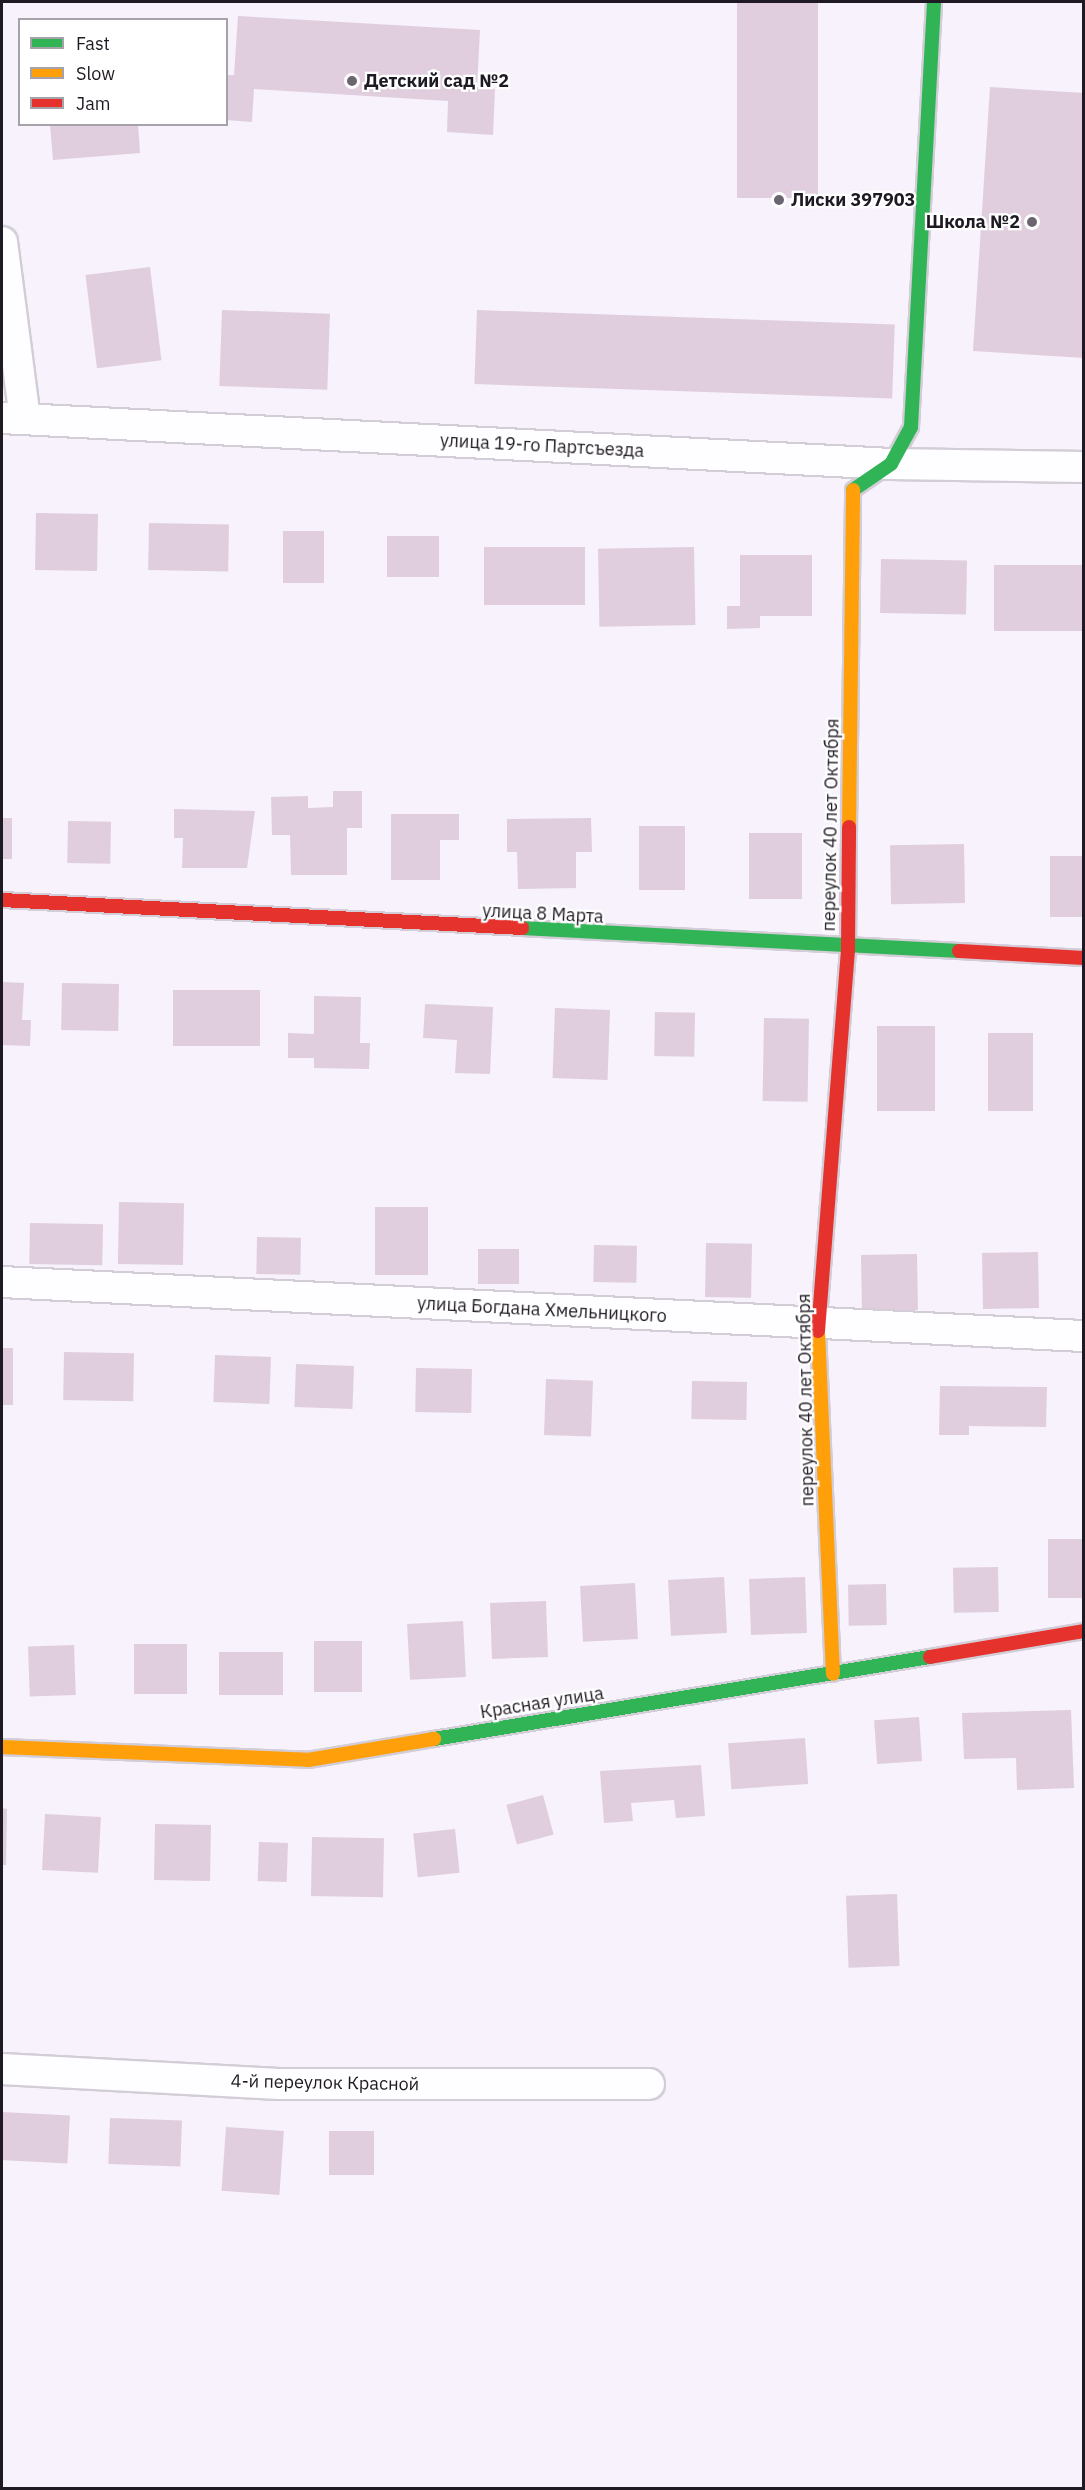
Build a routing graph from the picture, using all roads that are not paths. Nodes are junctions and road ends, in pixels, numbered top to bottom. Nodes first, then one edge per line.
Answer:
1 (934, 2) edge
2 (2, 242) edge
3 (13, 418) edge
4 (891, 464) junction
5 (1083, 467) edge
6 (2, 900) edge
7 (848, 949) junction
8 (1083, 958) edge
9 (2, 1282) edge
10 (818, 1324) junction
11 (1083, 1336) edge
12 (1083, 1631) edge
13 (832, 1674) junction
14 (2, 1747) edge
15 (2, 2069) edge
16 (649, 2084) dead end

1 - 4 street, переулок 40 лет Октября
2 - 3 street
3 - 4 street, улица 19-го Партсъезда
4 - 5 street, улица 19-го Партсъезда
4 - 7 street, переулок 40 лет Октября
6 - 7 street, улица 8 Марта
7 - 8 street, улица 8 Марта
7 - 10 street, переулок 40 лет Октября
9 - 10 street, улица Богдана Хмельницкого
10 - 11 street, улица Богдана Хмельницкого
10 - 13 street, переулок 40 лет Октября
12 - 13 street, Красная улица
13 - 14 street, Красная улица
15 - 16 street, 4-й переулок Красной

